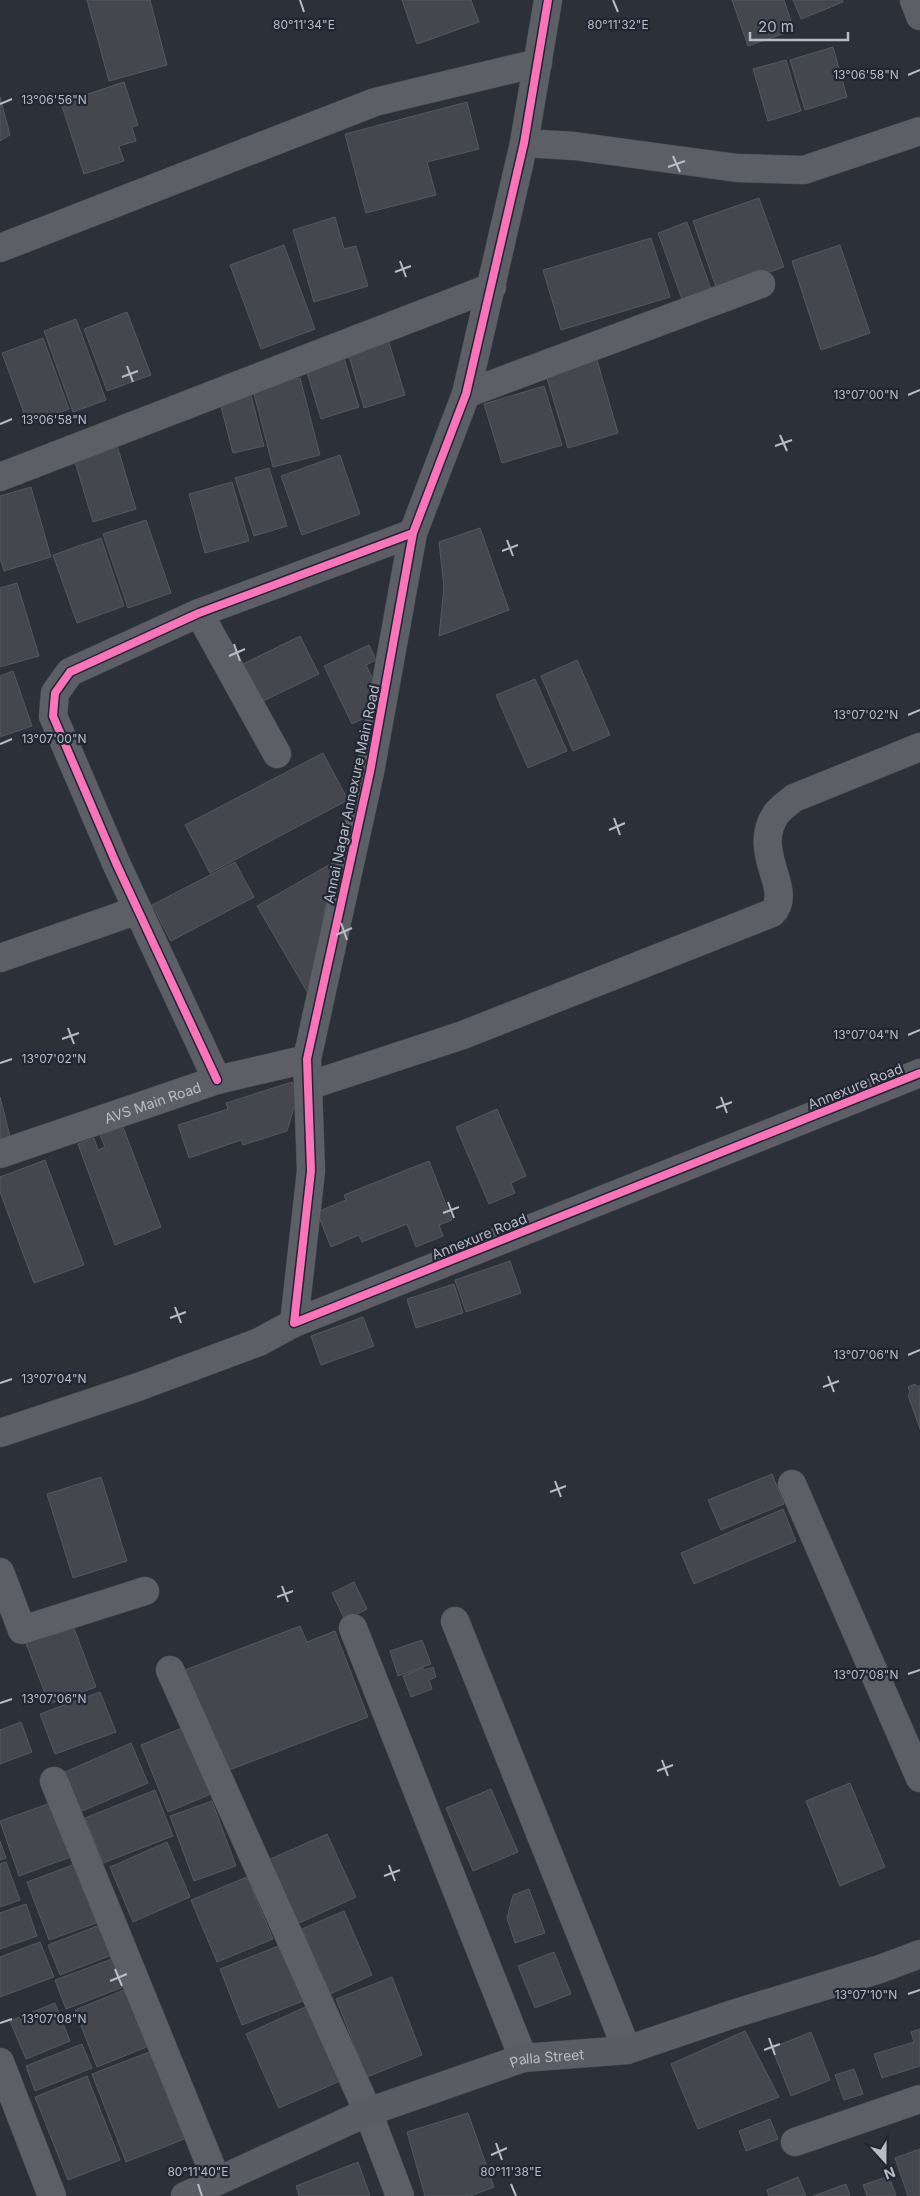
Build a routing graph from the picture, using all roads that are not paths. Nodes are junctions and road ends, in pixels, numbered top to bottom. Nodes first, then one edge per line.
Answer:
1 (548, 0) edge
2 (914, 0) edge
3 (920, 16) edge
4 (538, 63) junction
5 (920, 131) edge
6 (524, 143) junction
7 (0, 248) edge
8 (761, 284) dead end
9 (492, 287) junction
10 (466, 394) junction
11 (0, 477) edge
12 (413, 533) junction
13 (199, 613) junction
14 (920, 747) edge
15 (276, 754) dead end
16 (138, 910) junction
17 (0, 958) edge
18 (307, 1059) junction
19 (920, 1073) edge
20 (217, 1080) junction
21 (308, 1086) junction
22 (0, 1154) edge
23 (294, 1323) junction
24 (0, 1433) edge
25 (792, 1484) dead end
26 (0, 1572) edge
27 (145, 1591) dead end
28 (455, 1621) dead end
29 (352, 1628) dead end
30 (170, 1670) dead end
31 (920, 1778) edge
32 (54, 1781) dead end
33 (920, 1954) edge
34 (627, 2050) junction
35 (523, 2058) junction
36 (0, 2062) edge
37 (920, 2098) edge
38 (368, 2112) junction
39 (795, 2142) dead end
40 (198, 2191) edge
41 (52, 2196) edge
42 (400, 2196) edge

1 - 4 street, Annai Nagar Annexure Main Road
2 - 3 street
4 - 6 street, Annai Nagar Annexure Main Road
4 - 7 street
5 - 6 street
6 - 9 street, Annai Nagar Annexure Main Road
8 - 10 street
9 - 10 street, Annai Nagar Annexure Main Road
9 - 11 street
10 - 12 street, Annai Nagar Annexure Main Road
12 - 13 street
12 - 18 street, Annai Nagar Annexure Main Road
13 - 15 street
13 - 16 street
14 - 21 street
16 - 17 street
16 - 20 street
18 - 20 street, AVS Main Road
18 - 21 street
19 - 23 street, Annexure Road
20 - 22 street, AVS Main Road
21 - 23 street
23 - 24 street, Annexure Road
25 - 31 street
26 - 27 street
28 - 34 street
29 - 35 street
30 - 38 street
32 - 40 street
33 - 34 street, Palla Street
34 - 35 street, Palla Street
35 - 38 street, Palla Street
36 - 41 street
37 - 39 street
38 - 40 street, Palla Street
38 - 42 street

